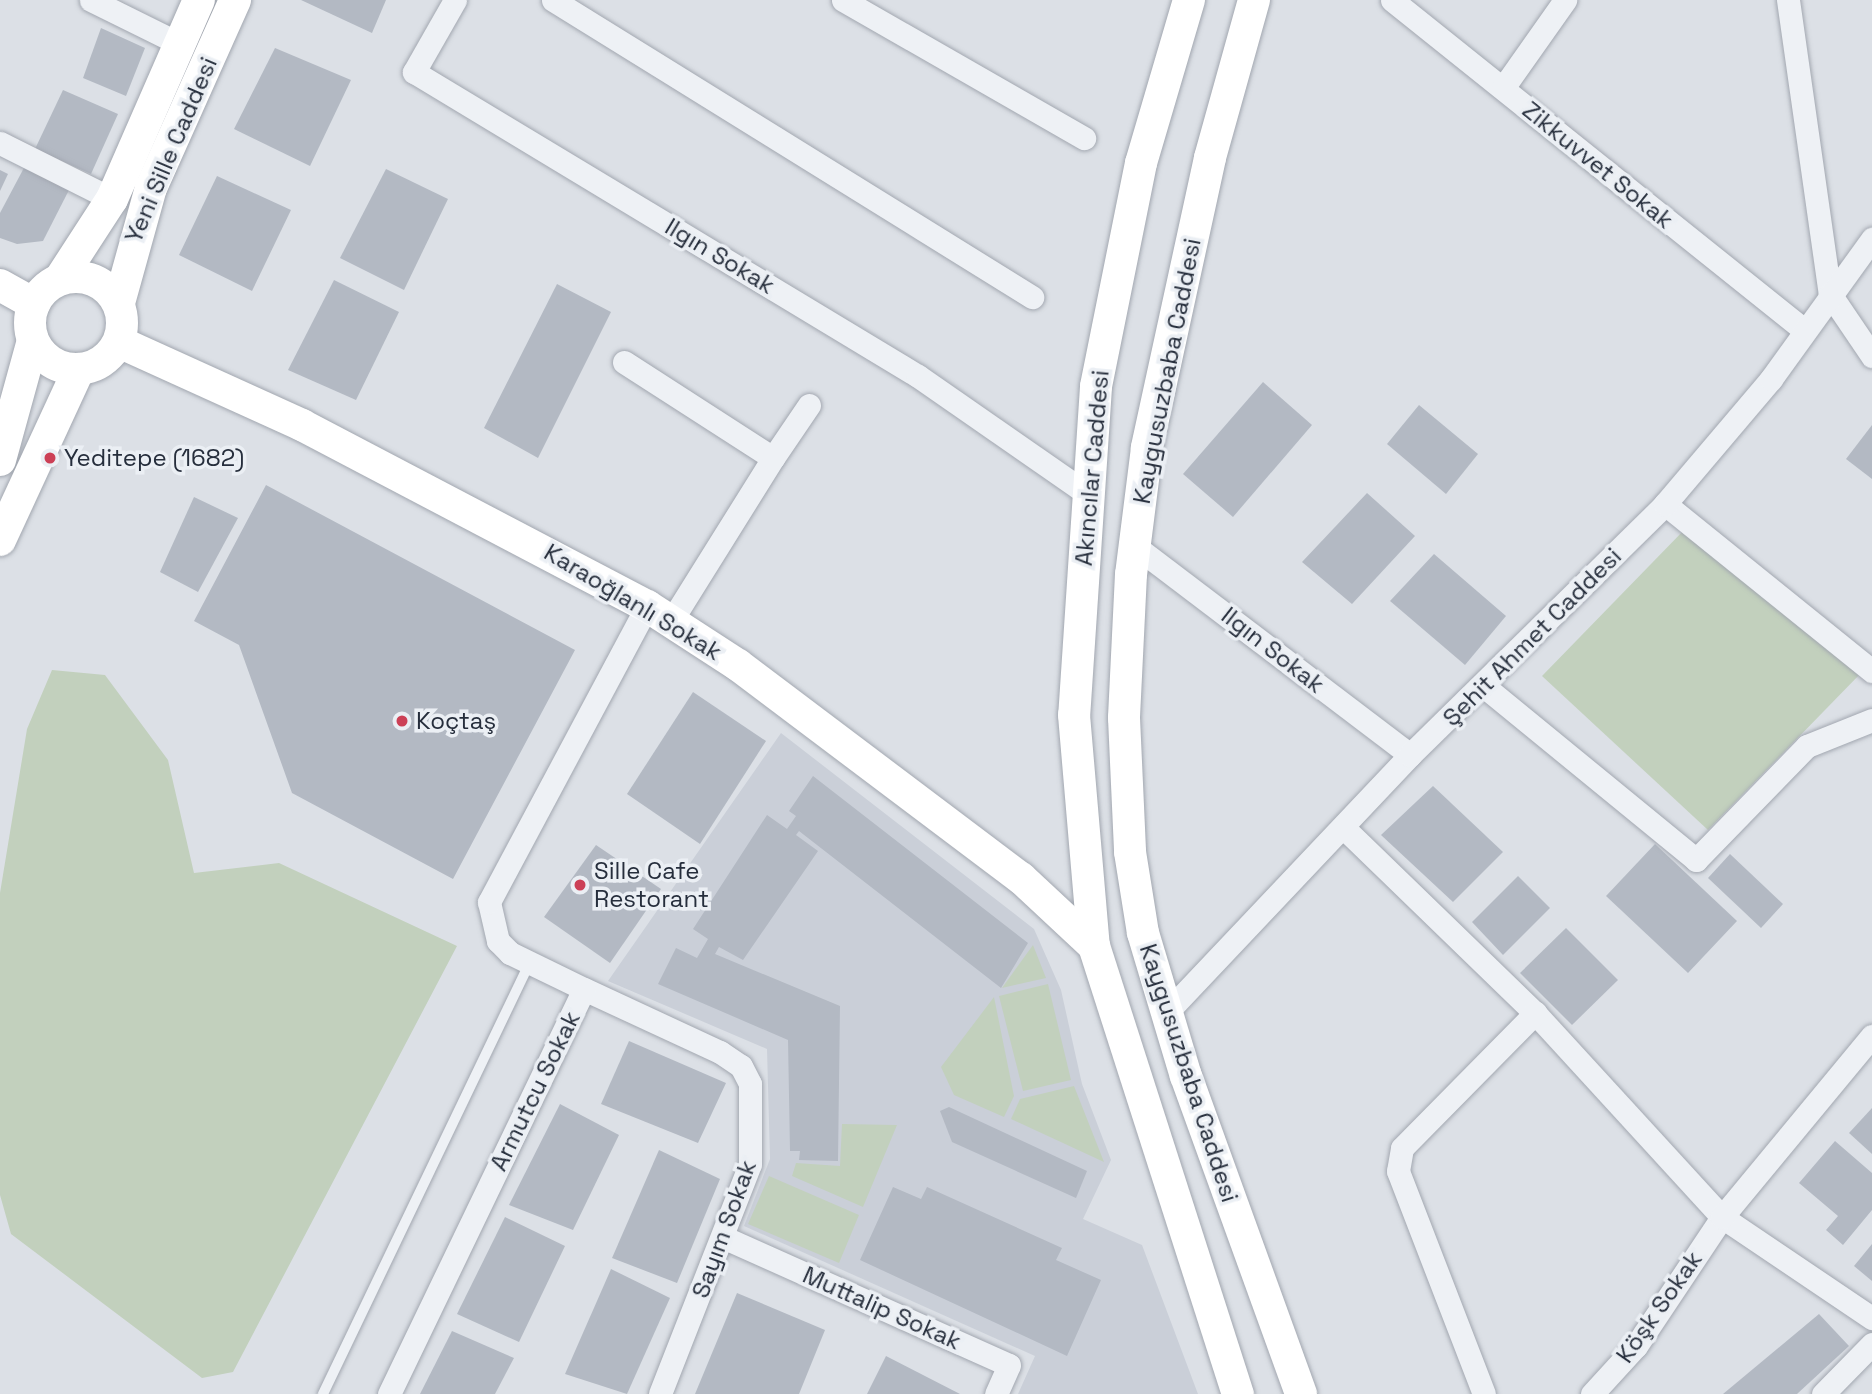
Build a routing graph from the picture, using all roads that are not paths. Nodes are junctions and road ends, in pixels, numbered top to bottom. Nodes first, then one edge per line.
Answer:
1 (91, 0) edge
2 (199, 0) edge
3 (235, 0) edge
4 (455, 0) edge
5 (553, 0) edge
6 (843, 0) edge
7 (1189, 0) edge
8 (1254, 0) edge
9 (1392, 0) edge
10 (1565, 0) edge
11 (1788, 0) edge
12 (180, 44) junction
13 (1503, 88) junction
14 (1084, 138) dead end
15 (0, 143) edge
16 (112, 199) junction
17 (1872, 239) edge
18 (60, 279) junction
19 (0, 285) edge
20 (1830, 294) junction
21 (1032, 297) dead end
22 (119, 303) junction
23 (34, 304) junction
24 (1804, 330) junction
25 (33, 340) junction
26 (119, 342) junction
27 (1872, 356) edge
28 (624, 362) dead end
29 (79, 369) junction
30 (809, 405) dead end
31 (774, 458) junction
32 (0, 460) edge
33 (1089, 495) junction
34 (1665, 504) junction
35 (0, 540) edge
36 (1135, 545) junction
37 (659, 614) junction
38 (1872, 671) edge
39 (1485, 688) junction
40 (1872, 720) edge
41 (1410, 755) junction
42 (1346, 830) junction
43 (1094, 946) junction
44 (529, 964) junction
45 (584, 989) junction
46 (1166, 1013) junction
47 (1535, 1013) junction
48 (1872, 1036) edge
49 (1722, 1217) junction
50 (726, 1238) junction
51 (1872, 1318) edge
52 (1872, 1345) edge
53 (323, 1394) edge
54 (389, 1394) edge
55 (660, 1394) edge
56 (996, 1394) edge
57 (1238, 1394) edge
58 (1301, 1394) edge
59 (1483, 1394) edge
60 (1592, 1394) edge
61 (1823, 1394) edge

1 - 12 street
2 - 12 main road, Yeni Sille Caddesi
3 - 22 main road, Yeni Sille Caddesi
4 - 33 street, Ilgın Sokak
5 - 21 street
6 - 14 street
7 - 33 main road, Akıncılar Caddesi
8 - 36 main road, Kaygusuzbaba Caddesi
9 - 13 street, Zikkuvvet Sokak
10 - 13 street
11 - 20 street
12 - 16 main road, Yeni Sille Caddesi
13 - 24 street, Zikkuvvet Sokak
15 - 16 street
16 - 18 main road, Yeni Sille Caddesi
17 - 20 street, Şehit Ahmet Caddesi
18 - 22 main road
18 - 23 main road
19 - 23 main road
20 - 24 street, Şehit Ahmet Caddesi
20 - 27 street
22 - 26 main road
23 - 25 main road
24 - 34 street, Şehit Ahmet Caddesi
25 - 29 main road
25 - 32 main road
26 - 29 main road
26 - 37 main road, Karaoğlanlı Sokak
28 - 31 street
29 - 35 main road
30 - 31 street, Armutcu Sokak
31 - 37 street, Armutcu Sokak
33 - 43 main road, Akıncılar Caddesi
34 - 38 street
34 - 39 street, Şehit Ahmet Caddesi
36 - 41 street, Ilgın Sokak
36 - 46 main road, Kaygusuzbaba Caddesi
37 - 43 main road, Karaoğlanlı Sokak
37 - 44 street, Armutcu Sokak
39 - 40 street
39 - 41 street, Şehit Ahmet Caddesi
41 - 42 street, Şehit Ahmet Caddesi
42 - 46 street, Şehit Ahmet Caddesi
42 - 47 street
43 - 57 main road, Kaygusuzbaba Caddesi
44 - 45 street, Armutcu Sokak
44 - 53 lane
45 - 50 street, Sayım Sokak
45 - 54 street, Armutcu Sokak
46 - 58 main road, Kaygusuzbaba Caddesi
47 - 49 street
47 - 59 street
48 - 49 street, Köşk Sokak
49 - 51 street
49 - 60 street, Köşk Sokak
50 - 55 street, Sayım Sokak
50 - 56 street, Muttalip Sokak
52 - 61 street

